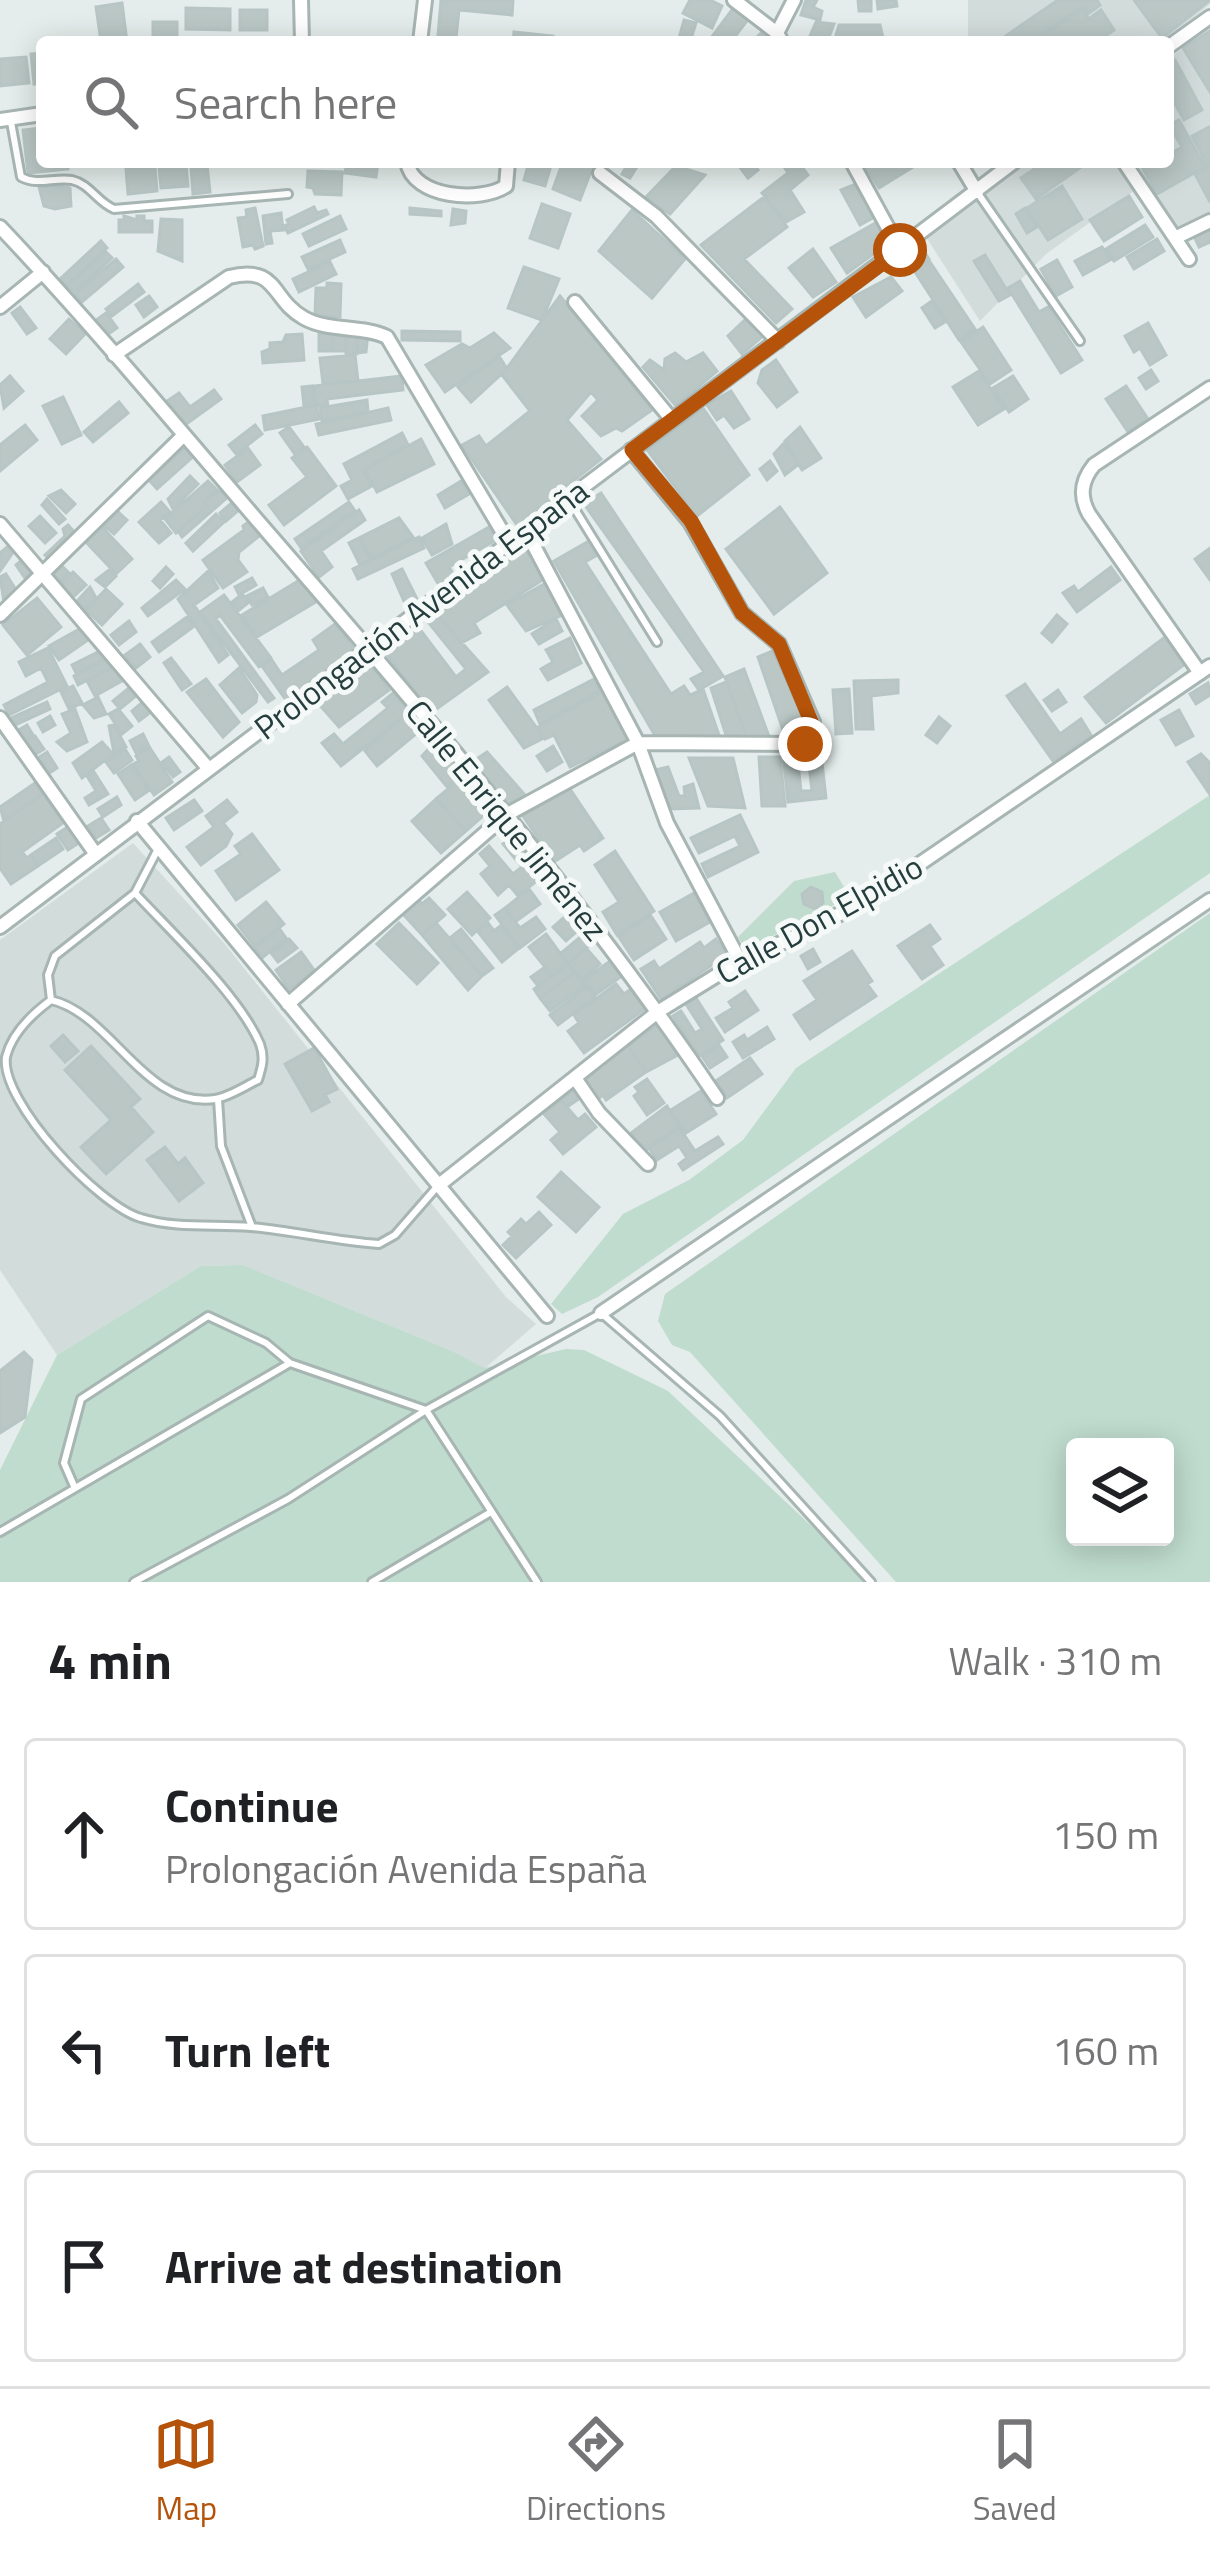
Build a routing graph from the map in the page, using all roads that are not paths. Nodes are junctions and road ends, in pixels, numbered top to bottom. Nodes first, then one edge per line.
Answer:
1 (301, 0) edge
2 (425, 0) edge
3 (734, 0) edge
4 (794, 0) edge
5 (1210, 17) edge
6 (302, 36) edge
7 (421, 36) edge
8 (778, 36) edge
9 (781, 36) edge
10 (1174, 43) edge
11 (36, 115) edge
12 (5, 119) edge
13 (408, 168) edge
14 (508, 168) edge
15 (855, 168) edge
16 (963, 168) edge
17 (1007, 168) edge
18 (1128, 168) edge
19 (600, 173) dead end
20 (977, 192) junction
21 (288, 194) dead end
22 (1210, 221) edge
23 (0, 226) edge
24 (1175, 238) junction
25 (900, 250) junction
26 (1189, 259) dead end
27 (43, 272) junction
28 (575, 302) dead end
29 (0, 307) edge
30 (778, 341) junction
31 (1080, 341) dead end
32 (113, 355) junction
33 (1210, 388) edge
34 (672, 420) junction
35 (184, 435) junction
36 (632, 450) junction
37 (568, 498) junction
38 (0, 524) edge
39 (526, 531) junction
40 (509, 543) junction
41 (44, 575) junction
42 (0, 615) edge
43 (657, 642) dead end
44 (368, 648) junction
45 (1205, 670) edge
46 (0, 718) edge
47 (638, 742) junction
48 (208, 768) junction
49 (506, 815) junction
50 (137, 821) junction
51 (159, 847) junction
52 (95, 853) junction
53 (135, 893) junction
54 (1210, 900) edge
55 (0, 927) edge
56 (740, 961) junction
57 (51, 1000) junction
58 (288, 1004) junction
59 (659, 1011) junction
60 (575, 1078) junction
61 (717, 1097) dead end
62 (218, 1099) junction
63 (648, 1164) dead end
64 (439, 1185) junction
65 (252, 1227) junction
66 (601, 1313) junction
67 (547, 1316) dead end
68 (290, 1363) junction
69 (426, 1410) junction
70 (74, 1486) junction
71 (491, 1512) junction
72 (0, 1532) edge
73 (134, 1582) edge
74 (372, 1582) edge
75 (537, 1582) edge
76 (871, 1582) edge

1 - 6 street
2 - 7 street
3 - 8 street
4 - 9 street
5 - 10 street
11 - 12 street
12 - 21 lane
13 - 14 street
15 - 25 street
16 - 20 street
17 - 20 street, Prolongación Avenida España
18 - 24 street
19 - 30 street
20 - 25 street, Prolongación Avenida España
20 - 31 lane
22 - 24 street
23 - 27 street, Calle Enrique Jiménez
24 - 26 street
25 - 30 street, Prolongación Avenida España
27 - 29 street
27 - 32 street, Calle Enrique Jiménez
28 - 34 street
30 - 34 street, Prolongación Avenida España
32 - 35 street, Calle Enrique Jiménez
32 - 40 street
33 - 45 street
34 - 36 street, Prolongación Avenida España
35 - 41 street
35 - 44 street, Calle Enrique Jiménez
36 - 37 street, Prolongación Avenida España
36 - 47 street
37 - 39 street, Prolongación Avenida España
37 - 43 lane
38 - 41 street
39 - 40 street, Prolongación Avenida España
39 - 47 street
40 - 44 street, Prolongación Avenida España
41 - 42 street
41 - 48 street
44 - 48 street, Prolongación Avenida España
44 - 49 street, Calle Enrique Jiménez
45 - 56 street, Calle Don Elpidio
46 - 52 street
47 - 49 street
47 - 56 street
48 - 50 street, Prolongación Avenida España
49 - 58 street
49 - 59 street, Calle Enrique Jiménez
50 - 51 street
50 - 52 street, Prolongación Avenida España
51 - 53 lane
51 - 58 street
52 - 55 street, Prolongación Avenida España
53 - 57 lane
53 - 62 lane
54 - 66 street
56 - 59 street, Calle Don Elpidio
57 - 62 lane
57 - 65 lane
58 - 64 street
59 - 60 street, Calle Don Elpidio
59 - 61 street, Calle Enrique Jiménez
60 - 63 street
60 - 64 street, Calle Don Elpidio
62 - 65 lane
64 - 65 lane
64 - 67 street
66 - 69 lane
66 - 76 lane
68 - 69 lane
68 - 70 lane
68 - 70 lane
69 - 71 lane
69 - 73 lane
70 - 72 lane
71 - 74 lane
71 - 75 lane

